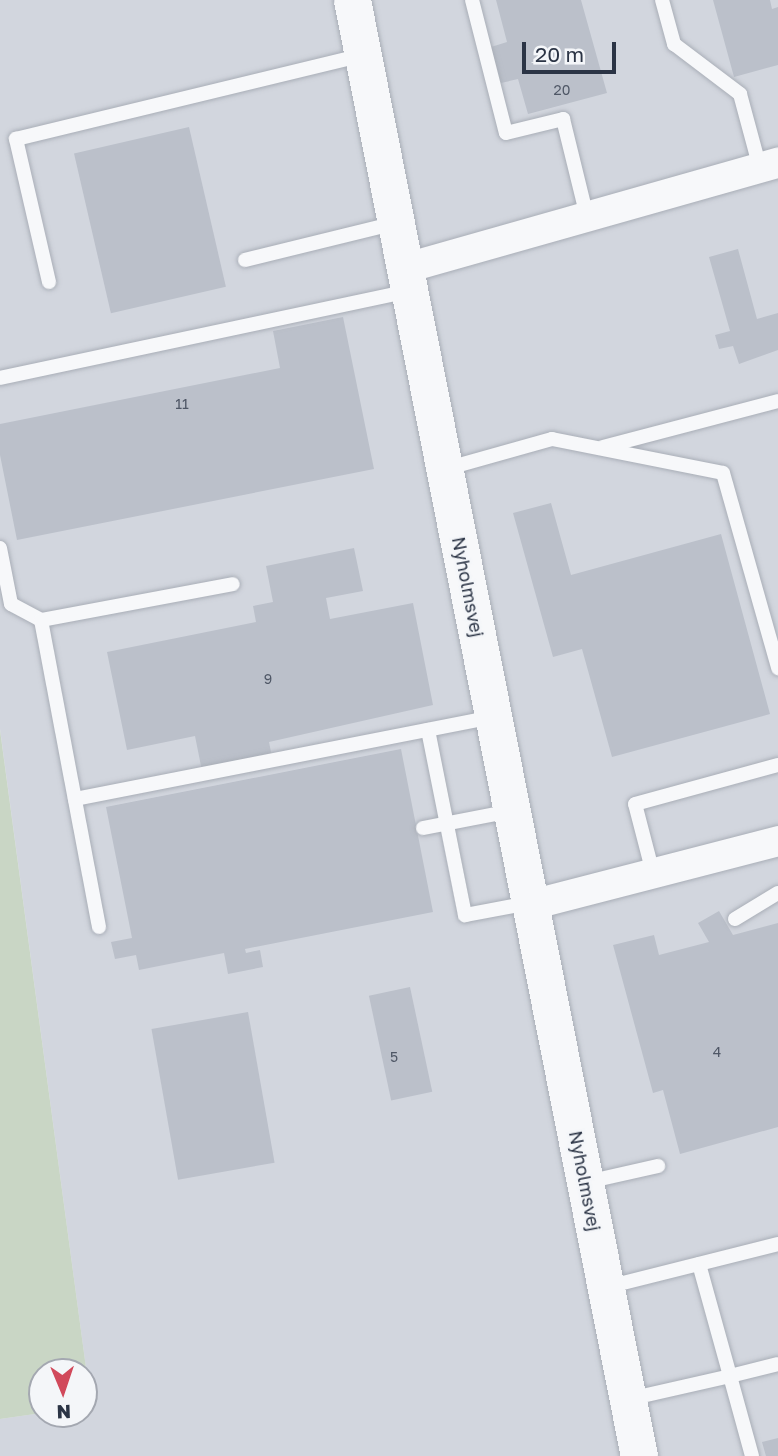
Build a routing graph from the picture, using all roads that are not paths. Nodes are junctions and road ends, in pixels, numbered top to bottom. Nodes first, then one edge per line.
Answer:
1 (352, 0) edge
2 (472, 0) edge
3 (662, 0) edge
4 (363, 55) junction
5 (769, 166) edge
6 (587, 217) junction
7 (397, 223) junction
8 (245, 260) dead end
9 (408, 279) junction
10 (49, 282) dead end
11 (0, 377) edge
12 (778, 401) edge
13 (599, 448) junction
14 (445, 469) junction
15 (0, 548) edge
16 (233, 584) dead end
17 (41, 620) junction
18 (778, 668) edge
19 (494, 716) junction
20 (428, 730) junction
21 (778, 765) edge
22 (75, 799) junction
23 (513, 811) junction
24 (447, 823) junction
25 (423, 828) dead end
26 (778, 841) edge
27 (653, 873) junction
28 (778, 892) edge
29 (531, 904) junction
30 (735, 919) dead end
31 (99, 927) dead end
32 (658, 1166) dead end
33 (586, 1183) junction
34 (778, 1244) edge
35 (699, 1264) junction
36 (606, 1287) junction
37 (778, 1364) edge
38 (730, 1376) junction
39 (628, 1399) junction
40 (639, 1456) edge
41 (752, 1456) edge

1 - 4 street, Nyholmsvej
2 - 6 lane
3 - 5 lane
4 - 7 street, Nyholmsvej
4 - 10 lane
5 - 6 street
6 - 9 street
7 - 8 lane
7 - 9 street, Nyholmsvej
9 - 11 lane
9 - 14 street, Nyholmsvej
12 - 13 lane
13 - 14 lane
13 - 18 lane
14 - 19 street, Nyholmsvej
15 - 17 lane
16 - 17 lane
17 - 22 lane
19 - 20 lane
19 - 23 street, Nyholmsvej
20 - 22 lane
20 - 24 lane
21 - 27 lane
22 - 31 lane
23 - 24 lane
23 - 29 street, Nyholmsvej
24 - 25 lane
24 - 29 lane
26 - 27 street
27 - 29 street
28 - 30 lane
29 - 33 street, Nyholmsvej
32 - 33 lane
33 - 36 street, Nyholmsvej
34 - 35 lane
35 - 36 lane
35 - 38 lane
36 - 39 street, Nyholmsvej
37 - 38 lane
38 - 39 lane
38 - 41 lane
39 - 40 street, Nyholmsvej

